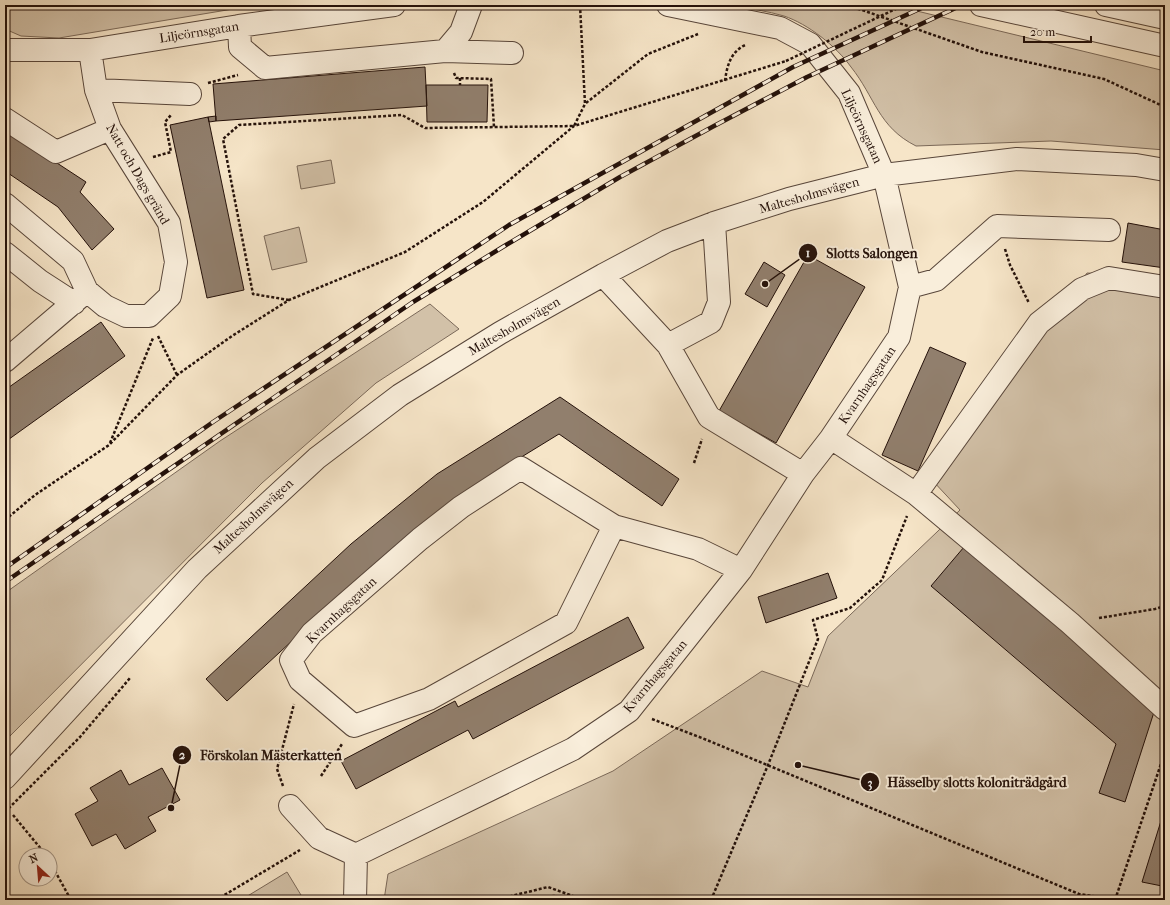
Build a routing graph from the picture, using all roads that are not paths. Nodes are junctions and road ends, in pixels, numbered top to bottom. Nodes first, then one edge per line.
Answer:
1 (394, 5) edge
2 (471, 5) edge
3 (668, 5) edge
4 (981, 5) edge
5 (1106, 5) edge
6 (1165, 18) edge
7 (239, 26) junction
8 (1165, 46) edge
9 (5, 50) edge
10 (90, 50) junction
11 (446, 51) junction
12 (512, 53) dead end
13 (96, 90) junction
14 (190, 94) dead end
15 (5, 119) edge
16 (110, 129) junction
17 (1165, 170) edge
18 (884, 175) junction
19 (5, 204) edge
20 (714, 223) junction
21 (1109, 230) dead end
22 (5, 253) edge
23 (603, 274) junction
24 (910, 287) junction
25 (1165, 287) edge
26 (80, 297) junction
27 (668, 345) junction
28 (5, 361) edge
29 (831, 438) junction
30 (803, 474) junction
31 (916, 494) junction
32 (614, 526) junction
33 (741, 570) junction
34 (1165, 708) edge
35 (5, 778) edge
36 (290, 806) road end
37 (356, 855) junction
38 (355, 900) edge

1 - 7 street, Liljeörnsgatan
2 - 11 street
3 - 18 street, Liljeörnsgatan
4 - 8 street
5 - 6 street
7 - 10 street, Liljeörnsgatan
7 - 11 street
9 - 10 street, Liljeörnsgatan
10 - 13 street, Natt och Dags gränd
11 - 12 street
13 - 14 street
13 - 16 street, Natt och Dags gränd
15 - 16 street
16 - 26 street, Natt och Dags gränd
17 - 18 street, Maltesholmsvägen
18 - 20 street, Maltesholmsvägen
18 - 24 street, Kvarnhagsgatan
19 - 26 street, Natt och Dags gränd
20 - 23 street, Maltesholmsvägen
20 - 27 street
21 - 24 street
22 - 26 street, Natt och Dags gränd
23 - 27 street
23 - 35 street, Maltesholmsvägen
24 - 29 street, Kvarnhagsgatan
25 - 31 street
26 - 28 street
27 - 30 street
29 - 30 street, Kvarnhagsgatan
29 - 31 street
30 - 33 street, Kvarnhagsgatan
31 - 34 street
32 - 32 street, Kvarnhagsgatan
32 - 33 street, Kvarnhagsgatan
33 - 37 street, Kvarnhagsgatan
36 - 37 street
37 - 38 street

